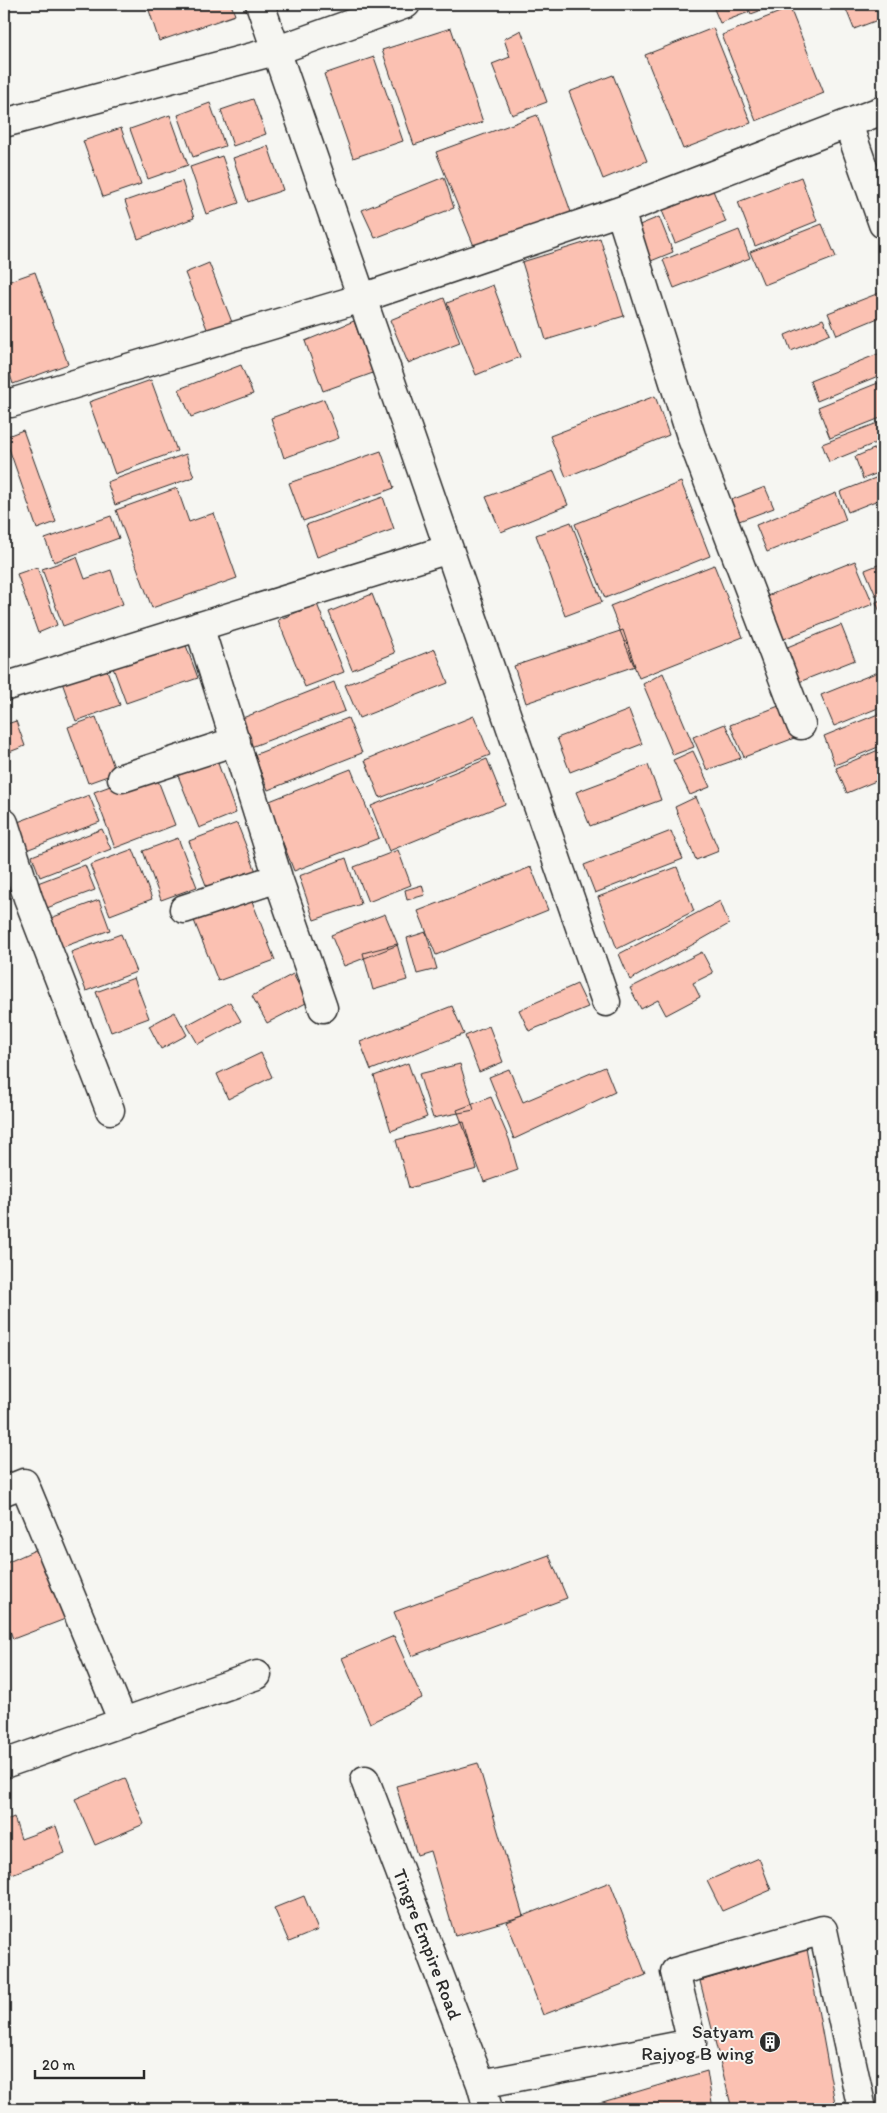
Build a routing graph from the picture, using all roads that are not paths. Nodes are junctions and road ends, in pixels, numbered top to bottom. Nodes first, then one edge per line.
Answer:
1 (260, 4) edge
2 (406, 4) edge
3 (275, 50) junction
4 (883, 110) edge
5 (4, 123) edge
6 (848, 124) junction
7 (620, 211) junction
8 (883, 224) edge
9 (362, 298) junction
10 (11, 402) dead end
11 (449, 549) junction
12 (199, 626) junction
13 (4, 687) edge
14 (801, 725) dead end
15 (236, 741) junction
16 (122, 778) dead end
17 (4, 823) edge
18 (278, 878) junction
19 (184, 909) dead end
20 (606, 1002) dead end
21 (323, 1008) dead end
22 (110, 1110) dead end
23 (4, 1491) edge
24 (256, 1675) dead end
25 (123, 1722) junction
26 (4, 1764) edge
27 (365, 1780) dead end
28 (485, 2097) edge
29 (862, 2109) edge

1 - 3 street
2 - 3 street
3 - 5 street
3 - 9 street
4 - 6 street
6 - 7 street
6 - 8 street
7 - 9 street
7 - 14 street
9 - 10 street
9 - 11 street
11 - 12 street
11 - 20 street
12 - 13 street
12 - 15 street
15 - 16 street
15 - 18 street
17 - 22 street
18 - 19 street
18 - 21 street
23 - 25 street
24 - 25 street
25 - 26 street
27 - 28 street, Tingre Empire Road
28 - 29 street

